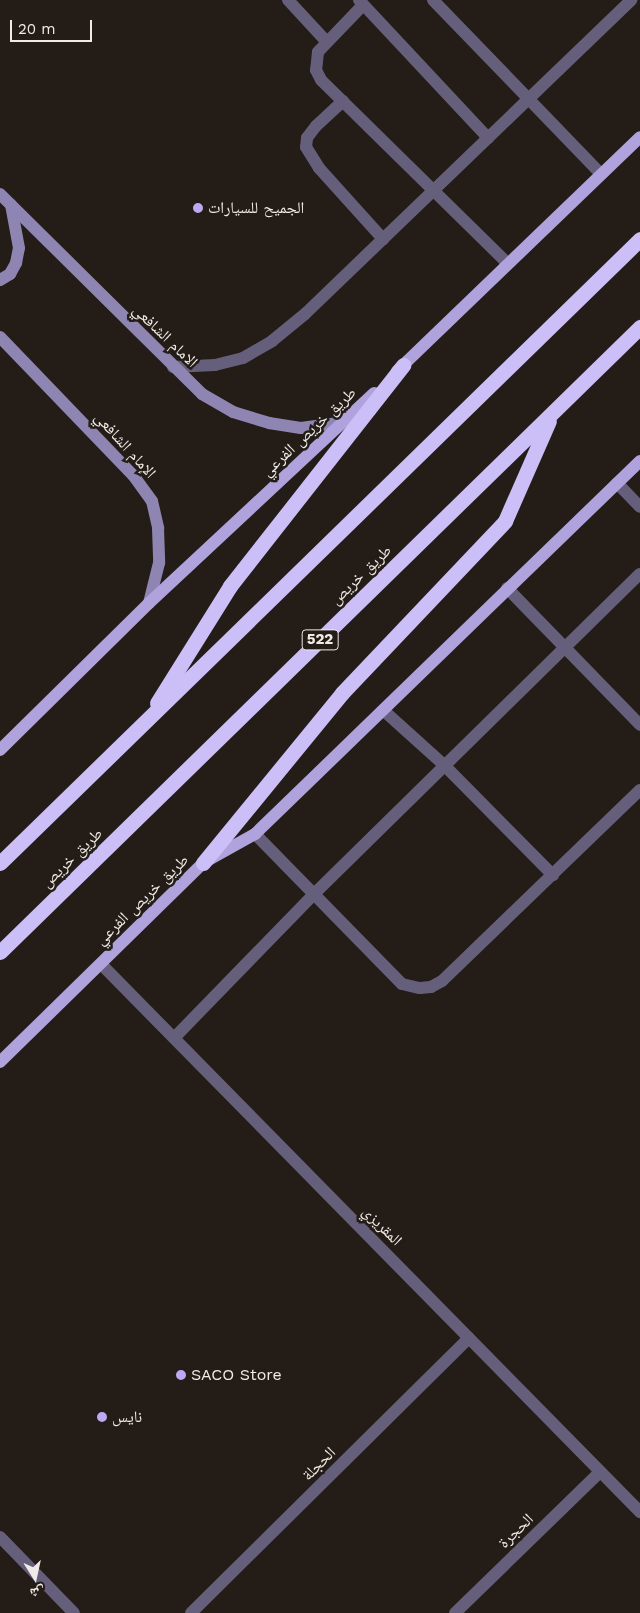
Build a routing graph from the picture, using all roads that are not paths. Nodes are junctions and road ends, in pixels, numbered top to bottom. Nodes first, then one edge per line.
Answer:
1 (288, 0) edge
2 (433, 0) edge
3 (631, 0) edge
4 (361, 3) edge
5 (326, 41) junction
6 (529, 98) junction
7 (343, 101) junction
8 (640, 136) edge
9 (488, 138) junction
10 (601, 174) junction
11 (434, 189) junction
12 (0, 194) edge
13 (11, 205) junction
14 (383, 239) junction
15 (640, 239) edge
16 (506, 263) junction
17 (0, 280) edge
18 (640, 328) edge
19 (0, 337) edge
20 (403, 365) junction
21 (173, 367) junction
22 (552, 413) junction
23 (344, 422) junction
24 (640, 461) edge
25 (617, 483) junction
26 (640, 507) edge
27 (640, 574) edge
28 (507, 588) junction
29 (148, 603) junction
30 (563, 647) junction
31 (383, 710) junction
32 (145, 723) junction
33 (640, 725) edge
34 (0, 750) edge
35 (444, 765) junction
36 (640, 790) edge
37 (254, 834) junction
38 (0, 863) edge
39 (203, 863) junction
40 (552, 875) junction
41 (313, 895) junction
42 (0, 952) edge
43 (101, 964) junction
44 (174, 1038) junction
45 (0, 1062) edge
46 (469, 1338) junction
47 (600, 1472) junction
48 (640, 1512) edge
49 (0, 1537) edge
50 (74, 1613) edge
51 (191, 1613) edge
52 (455, 1613) edge

1 - 5 street
2 - 6 street
3 - 6 street
4 - 5 street
4 - 9 street
5 - 7 street
6 - 9 street
6 - 10 street
7 - 11 street
7 - 14 street
8 - 10 main road, طريق خريص الفرعي
9 - 11 street
10 - 16 main road, طريق خريص الفرعي
11 - 14 street
11 - 16 street
12 - 13 main road, الامام الشافعي
13 - 17 main road
13 - 21 main road, الامام الشافعي
14 - 21 street
15 - 32 highway
16 - 20 main road, طريق خريص الفرعي
18 - 22 highway, طريق خريص / 522
19 - 29 main road, الإمام الشافعي
20 - 23 main road, طريق خريص الفرعي
20 - 32 highway
21 - 23 main road, الامام الشافعي
22 - 39 highway
22 - 42 highway, طريق خريص / 522
23 - 29 main road, طريق خريص الفرعي
24 - 25 main road, طريق خريص الفرعي
25 - 26 street
25 - 28 main road, طريق خريص الفرعي
27 - 30 street
28 - 30 street
28 - 31 main road, طريق خريص الفرعي
29 - 34 main road, طريق خريص الفرعي
30 - 33 street
30 - 35 street
31 - 35 street
31 - 37 main road, طريق خريص الفرعي
32 - 38 highway
35 - 40 street
35 - 41 street
36 - 40 street
37 - 39 main road, طريق خريص الفرعي
37 - 41 street
39 - 43 main road, طريق خريص الفرعي
40 - 41 street
41 - 44 street
43 - 44 street, المقريزي
43 - 45 main road, طريق خريص الفرعي
44 - 46 street, المقريزي
46 - 47 street, المقريزي
46 - 51 street, الحجلة
47 - 48 street, المقريزي
47 - 52 street, الحجرة
49 - 50 street

